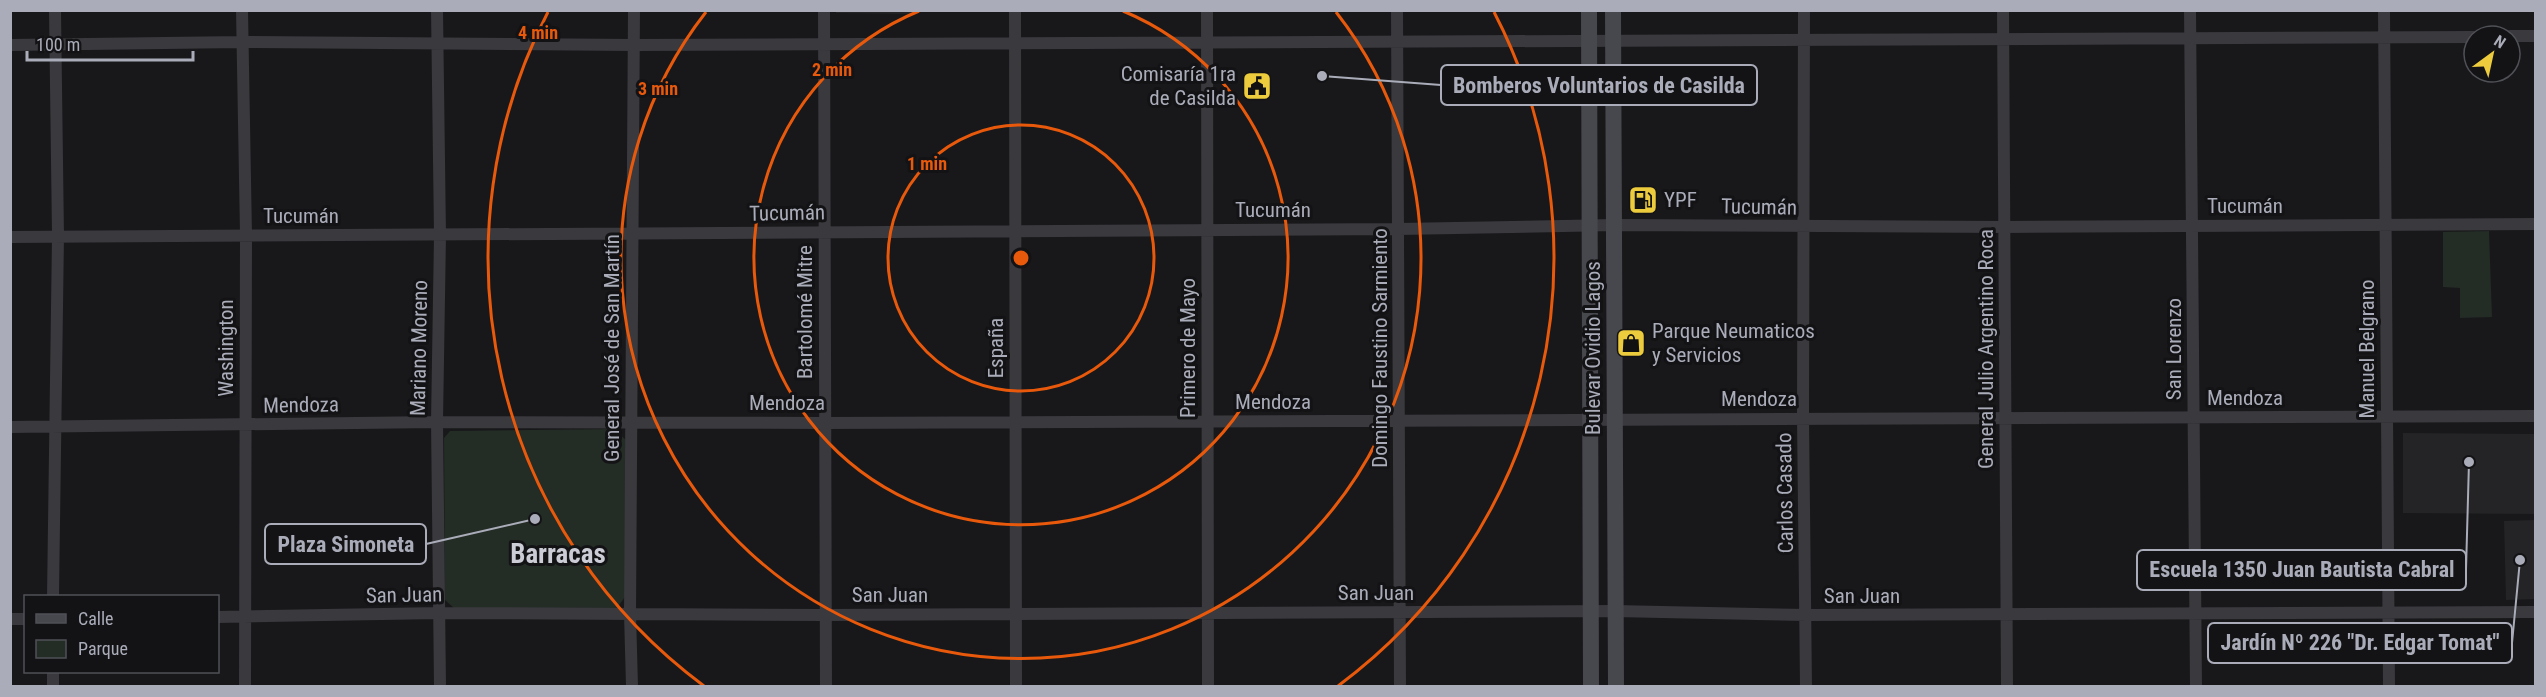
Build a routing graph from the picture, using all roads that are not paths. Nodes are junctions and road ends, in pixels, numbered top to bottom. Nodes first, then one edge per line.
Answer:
1 (55, 10) edge
2 (242, 10) edge
3 (436, 10) edge
4 (634, 10) edge
5 (824, 10) edge
6 (1015, 10) edge
7 (1207, 10) edge
8 (1397, 10) edge
9 (1589, 10) edge
10 (1614, 10) edge
11 (1804, 10) edge
12 (2003, 10) edge
13 (2190, 10) edge
14 (2384, 10) edge
15 (2384, 37) junction
16 (2462, 37) edge
17 (1804, 38) junction
18 (2191, 38) junction
19 (2003, 39) junction
20 (1589, 40) junction
21 (1614, 40) junction
22 (241, 42) junction
23 (1207, 42) junction
24 (1398, 42) junction
25 (1015, 43) junction
26 (436, 44) junction
27 (824, 44) junction
28 (10, 45) edge
29 (55, 45) junction
30 (634, 45) junction
31 (2535, 224) edge
32 (1590, 225) junction
33 (1615, 225) junction
34 (2386, 225) junction
35 (2193, 226) junction
36 (1804, 227) junction
37 (2005, 227) junction
38 (1399, 229) junction
39 (1208, 230) junction
40 (1016, 231) junction
41 (825, 232) junction
42 (440, 235) junction
43 (632, 235) junction
44 (58, 236) junction
45 (246, 236) junction
46 (10, 237) edge
47 (2535, 416) edge
48 (2388, 417) junction
49 (1803, 418) junction
50 (2006, 418) junction
51 (2194, 418) junction
52 (1590, 420) junction
53 (1615, 420) junction
54 (1399, 421) junction
55 (632, 422) junction
56 (1016, 422) junction
57 (1208, 422) junction
58 (437, 423) junction
59 (825, 423) junction
60 (245, 425) junction
61 (55, 426) junction
62 (10, 427) edge
63 (52, 595) edge
64 (1591, 611) junction
65 (1615, 611) junction
66 (1400, 612) junction
67 (2535, 612) edge
68 (1208, 613) junction
69 (2389, 613) junction
70 (440, 614) junction
71 (630, 614) junction
72 (1016, 614) junction
73 (2196, 614) junction
74 (825, 615) junction
75 (1806, 615) junction
76 (2007, 615) junction
77 (219, 617) edge
78 (245, 617) junction
79 (245, 687) edge
80 (440, 687) edge
81 (632, 687) edge
82 (826, 687) edge
83 (1016, 687) edge
84 (1208, 687) edge
85 (1400, 687) edge
86 (1591, 687) edge
87 (1616, 687) edge
88 (1806, 687) edge
89 (2007, 687) edge
90 (2196, 687) edge
91 (2389, 687) edge

1 - 29 street
2 - 22 street, Washington
3 - 26 street, Mariano Moreno
4 - 30 street, General José de San Martín
5 - 27 street, Bartolomé Mitre
6 - 25 street, España
7 - 23 street, Primero de Mayo
8 - 24 street, Domingo Faustino Sarmiento
9 - 20 main road, Bulevar Ovidio Lagos
10 - 21 main road, Bulevar Ovidio Lagos
11 - 17 street, Carlos Casado
12 - 19 street, General Julio Argentino Roca
13 - 18 street, San Lorenzo
14 - 15 street, Manuel Belgrano
15 - 16 street
15 - 18 street
15 - 34 street, Manuel Belgrano
17 - 19 street
17 - 21 street
17 - 36 street, Carlos Casado
18 - 19 street
18 - 35 street, San Lorenzo
19 - 37 street, General Julio Argentino Roca
20 - 21 street
20 - 24 street
20 - 32 main road, Bulevar Ovidio Lagos
21 - 33 main road, Bulevar Ovidio Lagos
22 - 26 street
22 - 29 street
22 - 45 street, Washington
23 - 24 street
23 - 25 street
23 - 39 street, Primero de Mayo
24 - 38 street, Domingo Faustino Sarmiento
25 - 27 street
25 - 40 street, España
26 - 30 street
26 - 42 street, Mariano Moreno
27 - 30 street
27 - 41 street, Bartolomé Mitre
28 - 29 street
29 - 44 street
30 - 43 street, General José de San Martín
31 - 34 street, Tucumán
32 - 33 street, Tucumán
32 - 38 street, Tucumán
32 - 52 main road, Bulevar Ovidio Lagos
33 - 36 street, Tucumán
33 - 53 main road, Bulevar Ovidio Lagos
34 - 35 street, Tucumán
34 - 48 street, Manuel Belgrano
35 - 37 street, Tucumán
35 - 51 street, San Lorenzo
36 - 37 street, Tucumán
36 - 49 street, Carlos Casado
37 - 50 street, General Julio Argentino Roca
38 - 39 street, Tucumán
38 - 54 street, Domingo Faustino Sarmiento
39 - 40 street, Tucumán
39 - 57 street, Primero de Mayo
40 - 41 street, Tucumán
40 - 56 street, España
41 - 43 street, Tucumán
41 - 59 street, Bartolomé Mitre
42 - 43 street, Tucumán
42 - 45 street, Tucumán
42 - 58 street, Mariano Moreno
43 - 55 street, General José de San Martín
44 - 45 street, Tucumán
44 - 46 street, Tucumán
44 - 61 street
45 - 60 street, Washington
47 - 48 street, Mendoza
48 - 51 street, Mendoza
48 - 69 street, Manuel Belgrano
49 - 50 street, Mendoza
49 - 53 street, Mendoza
49 - 75 street, Carlos Casado
50 - 51 street, Mendoza
50 - 76 street, General Julio Argentino Roca
51 - 73 street, San Lorenzo
52 - 53 street, Mendoza
52 - 54 street, Mendoza
52 - 64 main road, Bulevar Ovidio Lagos
53 - 65 main road, Bulevar Ovidio Lagos
54 - 57 street, Mendoza
54 - 66 street, Domingo Faustino Sarmiento
55 - 58 street, Mendoza
55 - 59 street, Mendoza
55 - 71 street, General José de San Martín
56 - 57 street, Mendoza
56 - 59 street, Mendoza
56 - 72 street, España
57 - 68 street, Primero de Mayo
58 - 60 street, Mendoza
58 - 70 street, Mariano Moreno
59 - 74 street, Bartolomé Mitre
60 - 61 street, Mendoza
60 - 78 street, Washington
61 - 62 street, Mendoza
61 - 63 street
64 - 65 street, San Juan
64 - 66 street, San Juan
64 - 86 main road, Bulevar Ovidio Lagos
65 - 75 street, San Juan
65 - 87 main road, Bulevar Ovidio Lagos
66 - 68 street, San Juan
66 - 85 street, Domingo Faustino Sarmiento
67 - 69 street, San Juan
68 - 72 street, San Juan
68 - 84 street, Primero de Mayo
69 - 73 street, San Juan
69 - 91 street, Manuel Belgrano
70 - 71 street, San Juan
70 - 78 street, San Juan
70 - 80 street, Mariano Moreno
71 - 74 street, San Juan
71 - 81 street, General José de San Martín
72 - 74 street, San Juan
72 - 83 street, España
73 - 76 street, San Juan
73 - 90 street, San Lorenzo
74 - 82 street, Bartolomé Mitre
75 - 76 street, San Juan
75 - 88 street, Carlos Casado
76 - 89 street, General Julio Argentino Roca
77 - 78 street, San Juan
78 - 79 street, Washington

